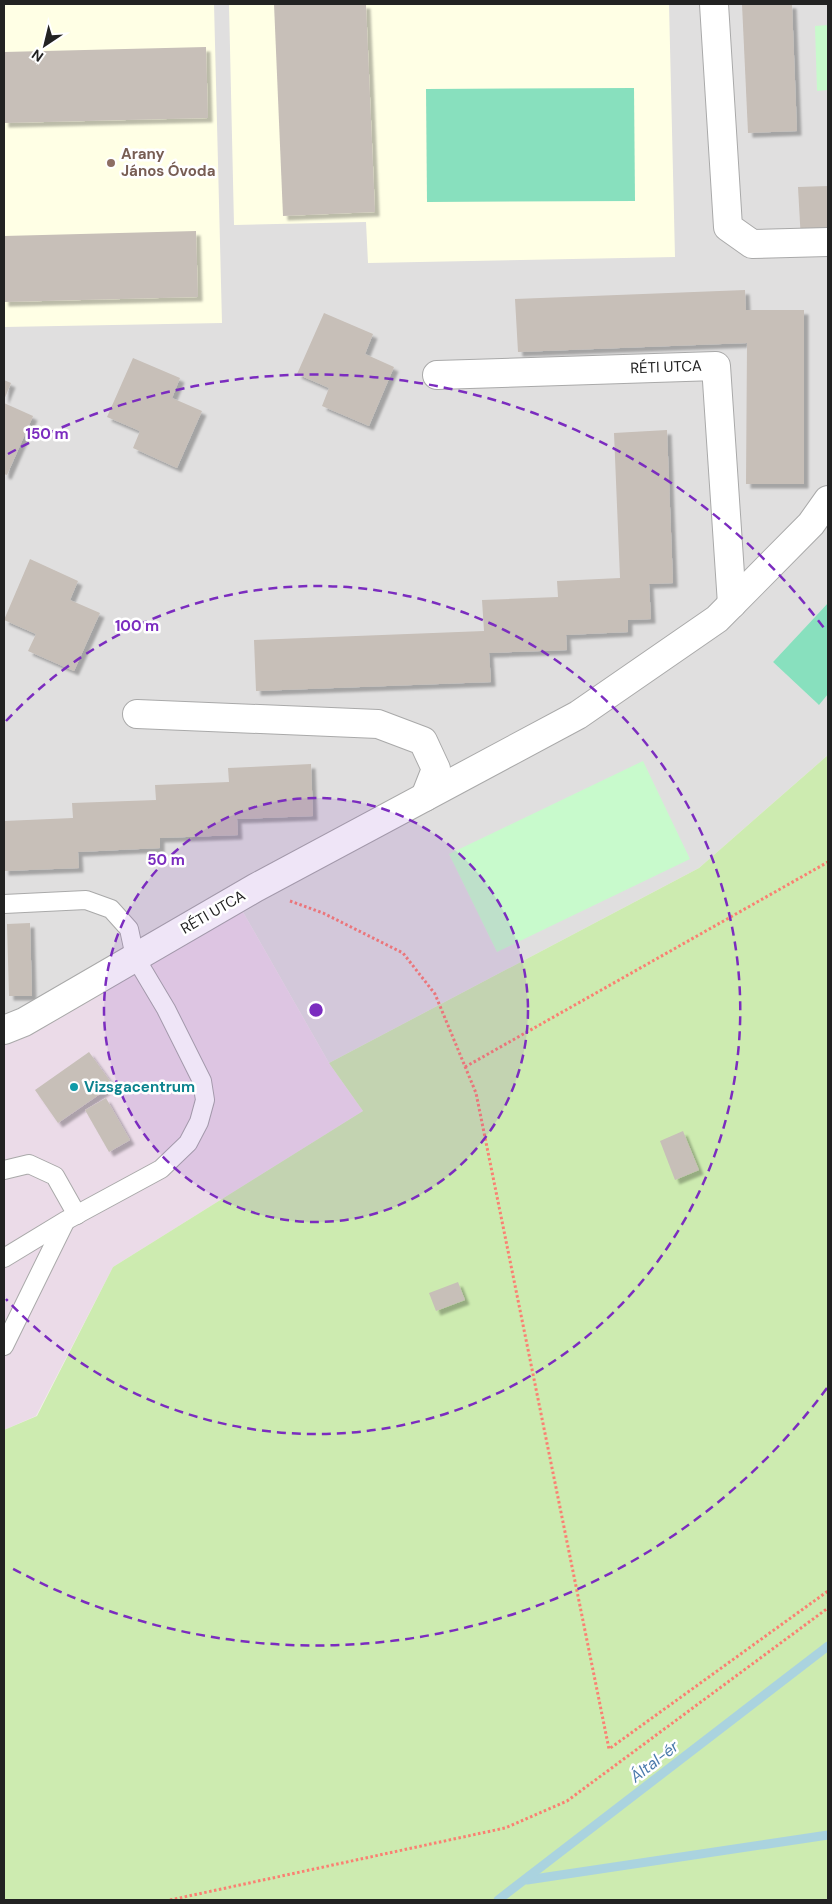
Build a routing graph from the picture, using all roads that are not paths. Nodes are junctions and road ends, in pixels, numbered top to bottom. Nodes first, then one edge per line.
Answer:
1 (714, 4) edge
2 (828, 242) edge
3 (437, 374) dead end
4 (828, 500) edge
5 (732, 604) junction
6 (136, 714) dead end
7 (425, 797) junction
8 (4, 904) edge
9 (135, 957) junction
10 (4, 1030) edge
11 (4, 1170) edge
12 (71, 1218) junction
13 (4, 1258) edge
14 (4, 1346) edge

1 - 2 street
3 - 5 street, RÉTI UTCA
4 - 5 street, RÉTI UTCA
5 - 7 street, RÉTI UTCA
6 - 7 street
7 - 9 street, RÉTI UTCA
8 - 9 lane
9 - 10 street, RÉTI UTCA
9 - 12 lane
11 - 12 lane
12 - 13 lane
12 - 14 lane

